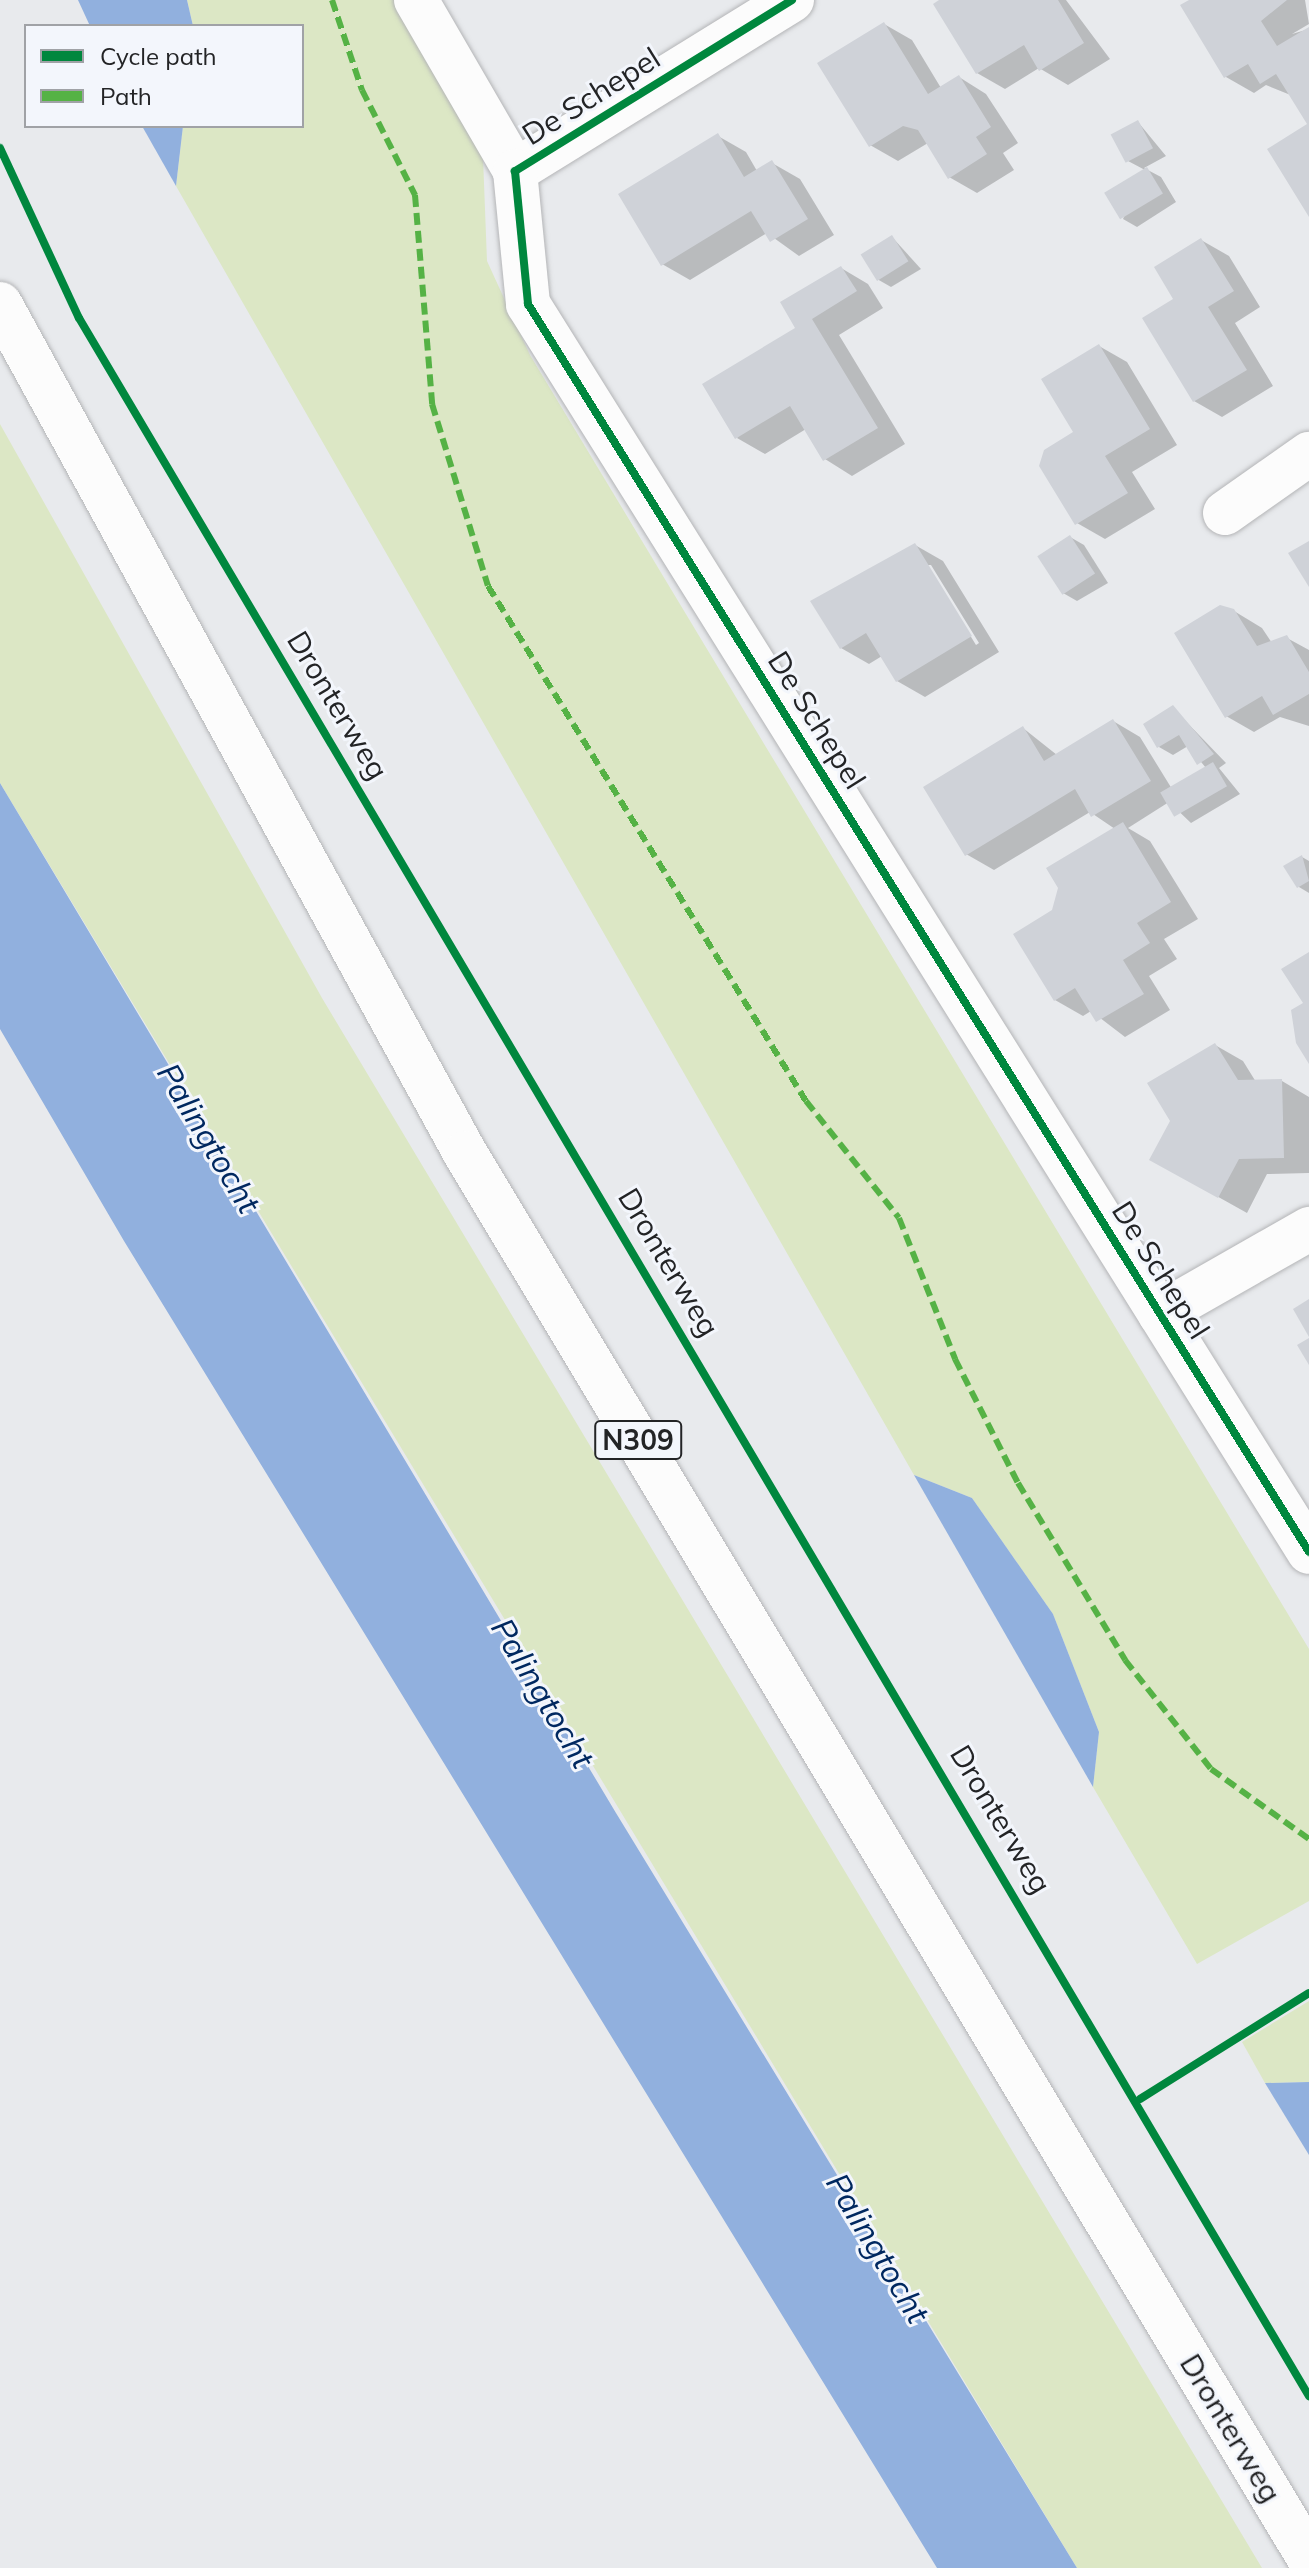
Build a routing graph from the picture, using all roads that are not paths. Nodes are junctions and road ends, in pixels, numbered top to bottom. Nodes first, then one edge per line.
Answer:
1 (416, 0) edge
2 (792, 0) edge
3 (515, 171) junction
4 (0, 304) edge
5 (1309, 454) edge
6 (1225, 513) dead end
7 (1309, 1229) edge
8 (1160, 1314) junction
9 (1309, 1552) edge
10 (1309, 2558) edge

1 - 3 main road
2 - 3 main road, De Schepel
3 - 8 main road, De Schepel
4 - 10 main road, Dronterweg / N309
5 - 6 main road
7 - 8 main road, De Schepel
8 - 9 main road, De Schepel

